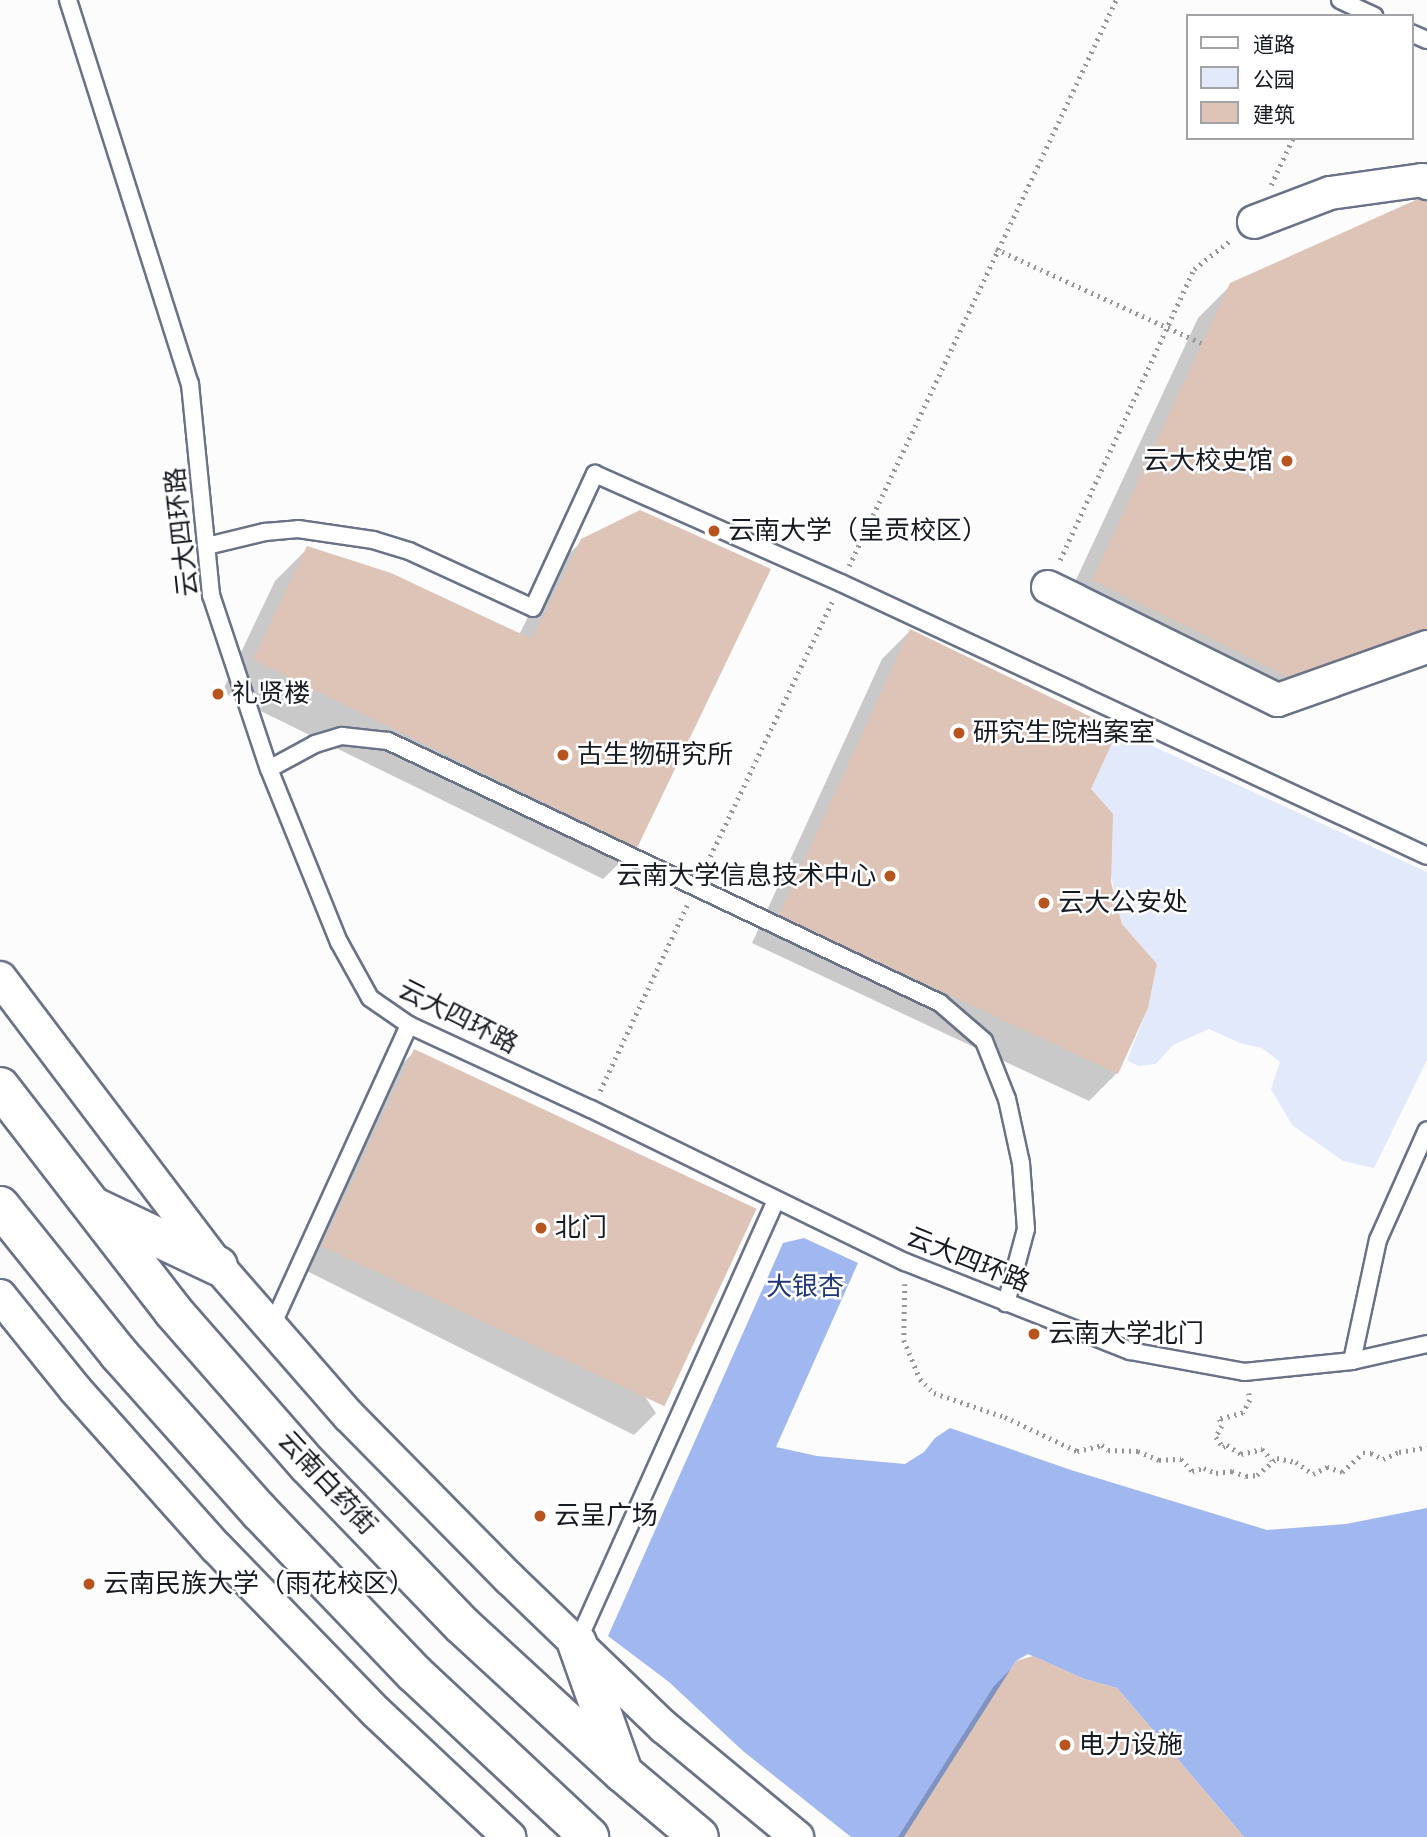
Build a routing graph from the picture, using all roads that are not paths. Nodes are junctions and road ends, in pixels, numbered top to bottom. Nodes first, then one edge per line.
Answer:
1 (68, 0) edge
2 (1340, 0) edge
3 (1370, 14) edge
4 (1427, 183) edge
5 (1254, 222) dead end
6 (207, 546) junction
7 (1048, 587) road end
8 (1427, 647) edge
9 (269, 769) junction
10 (1427, 856) edge
11 (0, 978) edge
12 (409, 1025) junction
13 (0, 1087) edge
14 (1427, 1130) edge
15 (776, 1200) junction
16 (88, 1204) junction
17 (0, 1206) edge
18 (218, 1266) junction
19 (0, 1296) edge
20 (1006, 1303) junction
21 (271, 1328) junction
22 (1427, 1344) edge
23 (1352, 1361) junction
24 (577, 1643) junction
25 (623, 1773) junction
26 (509, 1837) edge
27 (589, 1837) edge
28 (699, 1837) edge
29 (797, 1837) edge

1 - 6 lane, 云大四环路
2 - 3 lane
4 - 5 street
6 - 9 lane, 云大四环路
6 - 10 lane
7 - 8 street
9 - 12 lane, 云大四环路
9 - 20 lane
11 - 18 street
12 - 15 lane, 云大四环路
12 - 21 lane
13 - 16 main road, 云南白药街
14 - 23 lane
15 - 20 lane, 云大四环路
15 - 24 lane
16 - 18 main road
16 - 25 main road, 云南白药街
17 - 27 main road
18 - 21 street
19 - 26 street
20 - 23 lane, 云大四环路
21 - 24 street
22 - 23 lane, 云大四环路
24 - 25 main road
24 - 29 street
25 - 28 main road, 云南白药街

